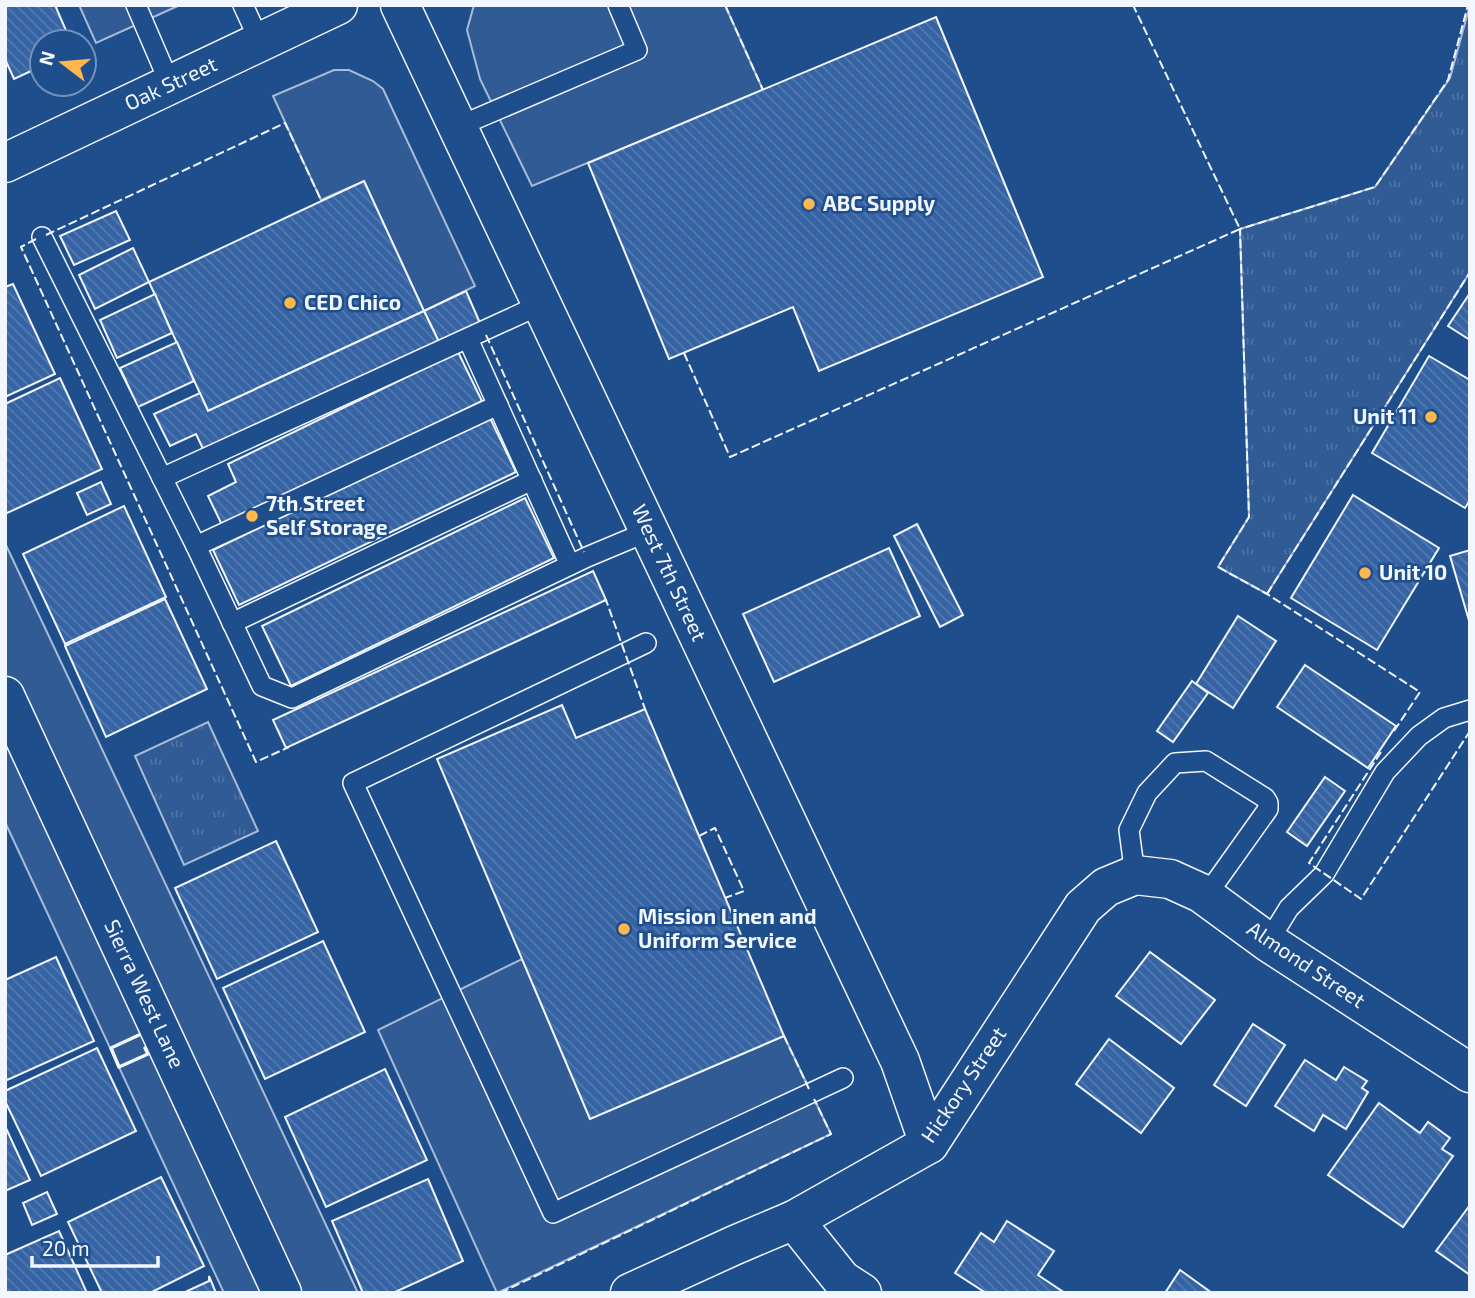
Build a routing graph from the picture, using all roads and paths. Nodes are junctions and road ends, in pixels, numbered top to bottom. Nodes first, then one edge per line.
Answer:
1 (136, 5) edge
2 (243, 5) edge
3 (338, 5) edge
4 (400, 5) edge
5 (618, 5) edge
6 (260, 43) junction
7 (170, 85) junction
8 (457, 127) junction
9 (5, 163) edge
10 (42, 237) dead end
11 (541, 304) junction
12 (468, 339) junction
13 (498, 405) junction
14 (162, 478) junction
15 (532, 480) junction
16 (649, 531) junction
17 (195, 546) junction
18 (570, 565) junction
19 (232, 623) junction
20 (646, 643) dead end
21 (5, 696) edge
22 (1470, 710) edge
23 (1135, 876) junction
24 (1206, 896) junction
25 (1268, 942) junction
26 (1470, 1073) edge
27 (843, 1078) dead end
28 (929, 1144) junction
29 (794, 1220) junction
30 (282, 1293) edge
31 (630, 1293) edge
32 (862, 1293) edge

1 - 7 lane
2 - 6 lane
3 - 6 street, Oak Street
4 - 8 street, West 7th Street
5 - 8 lane
6 - 7 street, Oak Street
7 - 9 street, Oak Street
8 - 11 street, West 7th Street
10 - 14 lane
11 - 12 lane
11 - 16 street, West 7th Street
12 - 13 lane
12 - 14 lane
13 - 15 lane
13 - 17 lane
14 - 17 lane
15 - 18 lane
15 - 19 lane
16 - 18 lane
16 - 28 street, West 7th Street
17 - 19 lane
18 - 19 lane
20 - 27 lane
21 - 30 street, Sierra West Lane
22 - 25 lane
23 - 24 street, Almond Street
23 - 24 lane
23 - 28 street, Hickory Street
24 - 25 street, Almond Street
25 - 26 street, Almond Street
28 - 29 street, Hickory Street
29 - 31 street, Hickory Street
29 - 32 street

